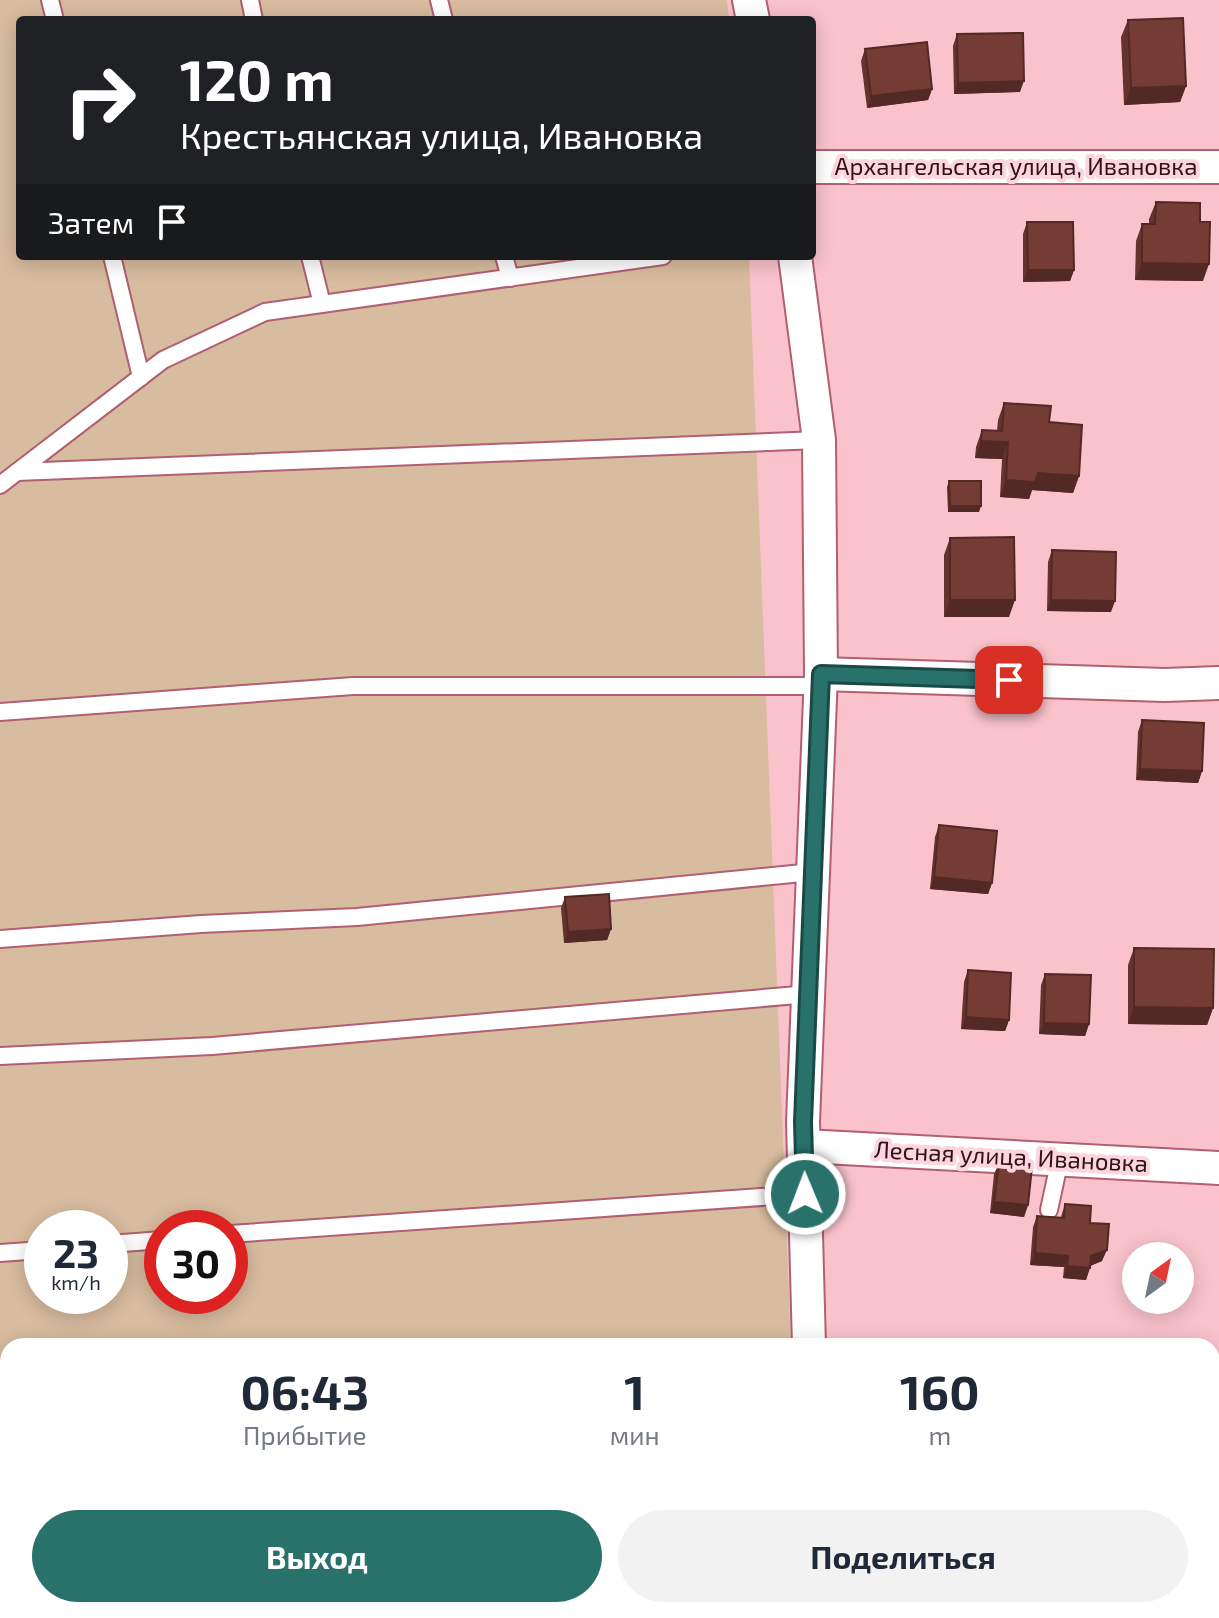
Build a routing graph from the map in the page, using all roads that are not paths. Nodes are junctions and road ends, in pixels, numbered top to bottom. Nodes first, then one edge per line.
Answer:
1 (816, 167) edge
2 (1219, 167) edge
3 (113, 260) edge
4 (311, 260) edge
5 (505, 260) edge
6 (635, 260) edge
7 (796, 260) edge
8 (510, 278) junction
9 (322, 304) junction
10 (141, 377) junction
11 (819, 440) junction
12 (17, 472) junction
13 (0, 485) edge
14 (821, 680) junction
15 (1219, 683) edge
16 (0, 712) edge
17 (813, 872) junction
18 (0, 939) edge
19 (809, 994) junction
20 (0, 1056) edge
21 (804, 1146) junction
22 (1060, 1159) junction
23 (1219, 1168) edge
24 (805, 1194) junction
25 (1049, 1210) dead end
26 (248, 1233) edge
27 (24, 1251) edge
28 (0, 1253) edge
29 (809, 1338) edge

1 - 2 street, Архангельская улица, Ивановка
3 - 10 lane
4 - 9 lane
5 - 8 lane
6 - 8 lane
7 - 11 street
8 - 9 lane
9 - 10 lane
10 - 12 lane
11 - 12 lane
11 - 14 street
12 - 13 lane
14 - 15 street
14 - 16 lane
14 - 17 street
17 - 18 lane
17 - 19 street
19 - 20 lane
19 - 21 street
21 - 22 street, Лесная улица, Ивановка
21 - 24 street
22 - 23 street, Лесная улица, Ивановка
22 - 25 lane
24 - 26 lane
24 - 29 street
27 - 28 lane

